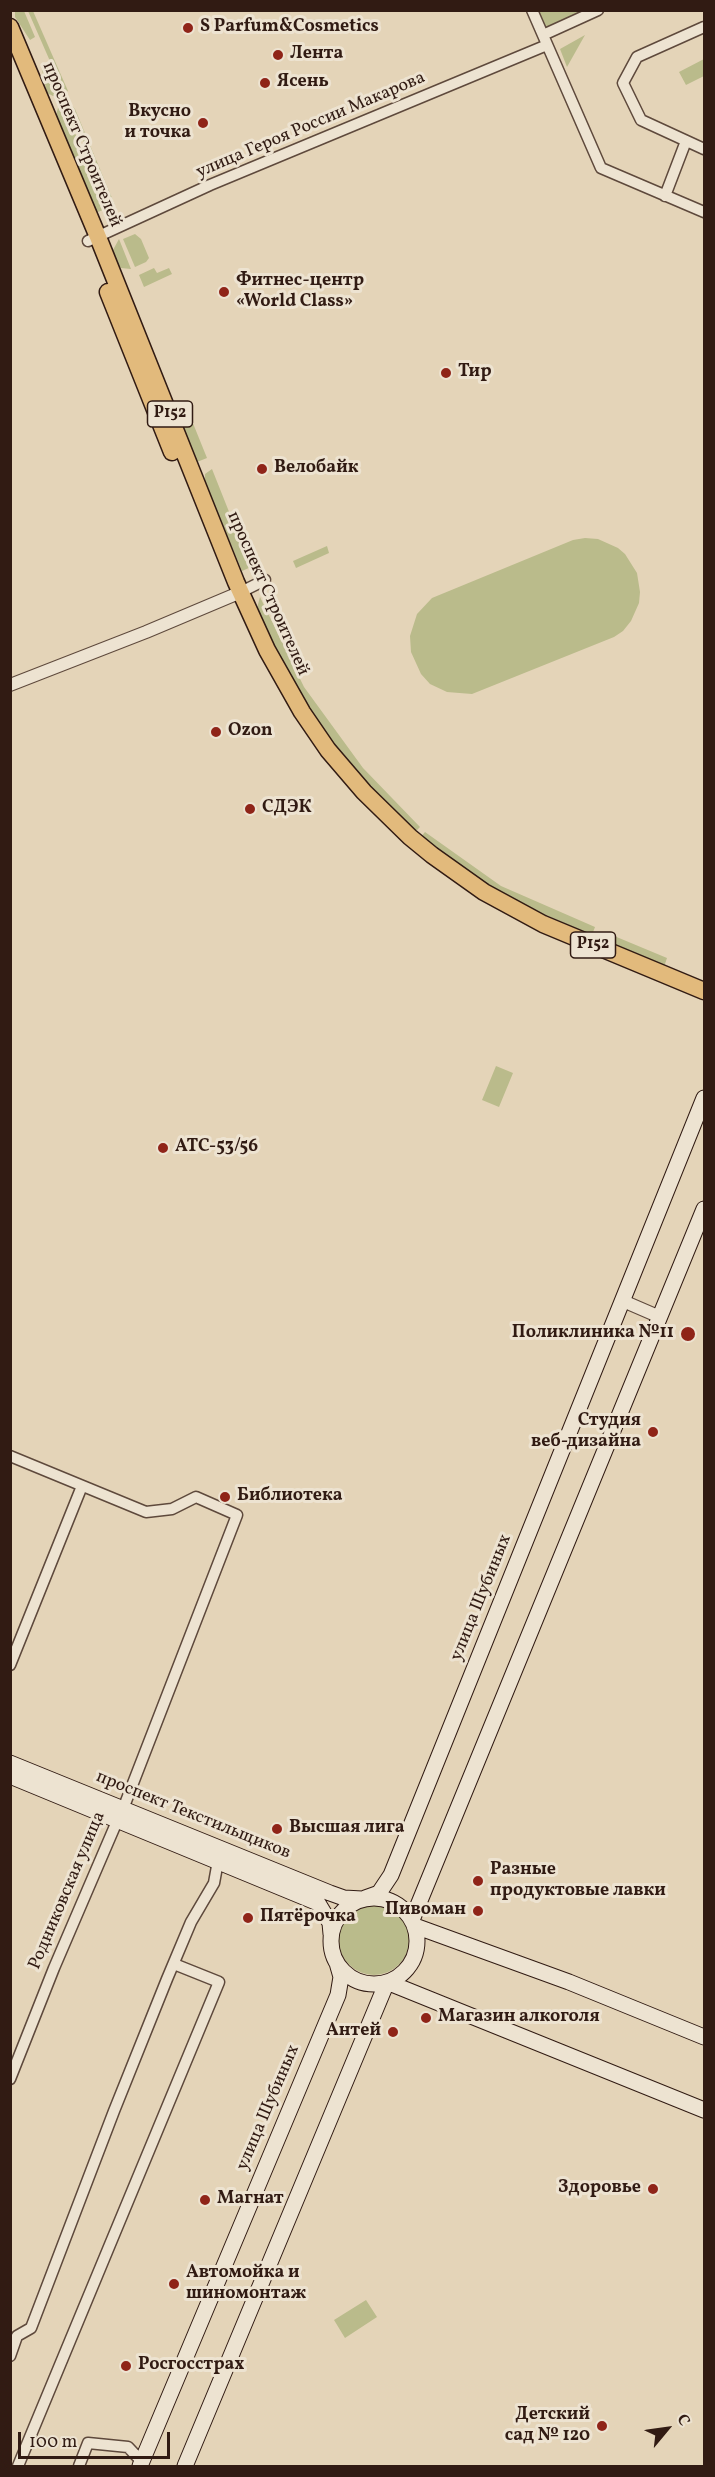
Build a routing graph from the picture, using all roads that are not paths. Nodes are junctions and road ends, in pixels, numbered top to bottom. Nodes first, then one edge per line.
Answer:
1 (532, 10) edge
2 (598, 10) edge
3 (10, 27) edge
4 (705, 27) edge
5 (545, 40) junction
6 (10, 56) edge
7 (686, 141) junction
8 (705, 149) edge
9 (665, 196) junction
10 (705, 212) edge
11 (93, 239) junction
12 (265, 580) dead end
13 (236, 594) junction
14 (10, 685) edge
15 (705, 991) edge
16 (705, 1002) edge
17 (705, 1098) edge
18 (705, 1209) edge
19 (623, 1301) junction
20 (660, 1317) junction
21 (10, 1456) edge
22 (82, 1486) junction
23 (10, 1665) edge
24 (10, 1763) edge
25 (10, 1776) edge
26 (121, 1814) junction
27 (218, 1861) junction
28 (364, 1898) junction
29 (413, 1923) junction
30 (331, 1934) junction
31 (337, 1963) junction
32 (174, 1964) junction
33 (387, 1982) junction
34 (705, 2037) edge
35 (10, 2079) edge
36 (705, 2110) edge
37 (10, 2356) edge
38 (141, 2464) edge
39 (18, 2466) edge
40 (79, 2466) edge
41 (185, 2466) edge

1 - 5 street
2 - 5 street, улица Героя России Макарова
3 - 11 main road, проспект Строителей / Р152
4 - 7 street
5 - 9 street
5 - 11 street, улица Героя России Макарова
6 - 11 main road, проспект Строителей / Р152
7 - 8 street
7 - 9 street
9 - 10 street
11 - 13 main road, проспект Строителей / Р152
12 - 13 street
13 - 14 street
13 - 15 main road, проспект Строителей / Р152
13 - 16 main road, проспект Строителей / Р152
17 - 19 main road, улица Шубиных
18 - 20 main road
19 - 20 street
19 - 28 main road, улица Шубиных
20 - 29 main road
21 - 22 street
22 - 23 street
22 - 26 street, Родниковская улица
24 - 26 main road, проспект Текстильщиков
25 - 26 main road, проспект Текстильщиков
26 - 27 main road, проспект Текстильщиков
26 - 28 main road, проспект Текстильщиков
26 - 35 street, Родниковская улица
27 - 30 main road, проспект Текстильщиков
27 - 32 street
28 - 29 main road
28 - 30 main road
29 - 33 main road
29 - 34 main road
30 - 31 main road
31 - 33 main road
31 - 38 main road, улица Шубиных
32 - 37 street
32 - 39 street
33 - 36 main road
33 - 41 main road
38 - 40 street

